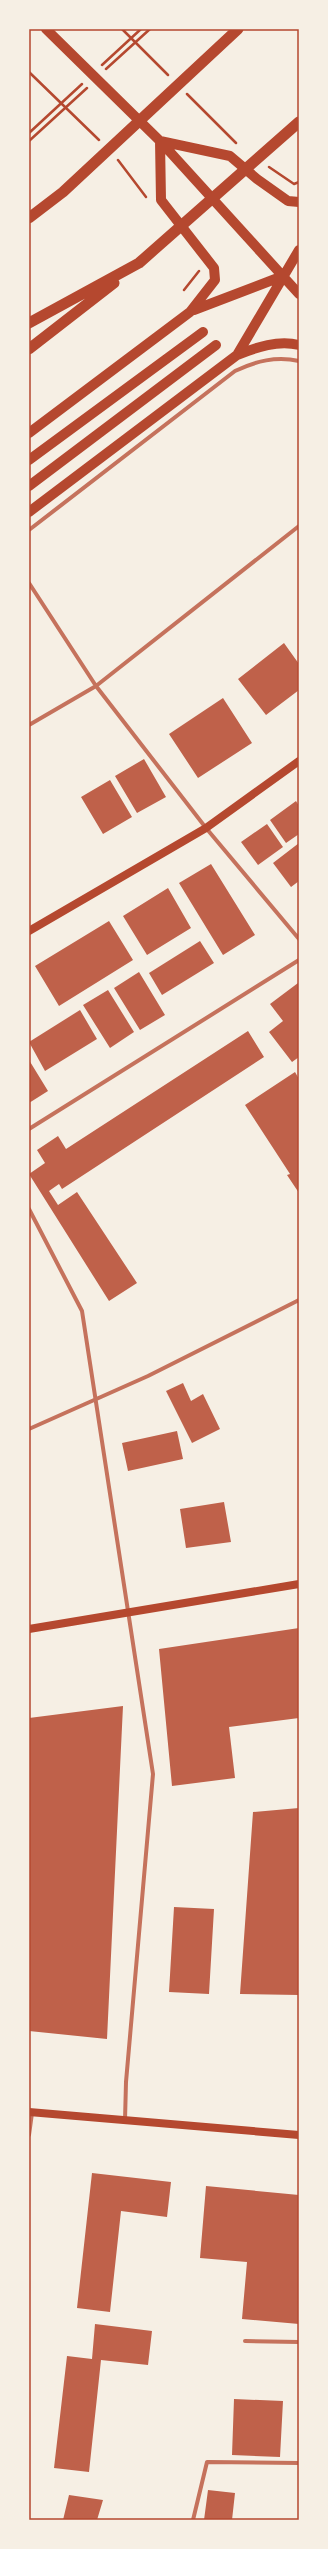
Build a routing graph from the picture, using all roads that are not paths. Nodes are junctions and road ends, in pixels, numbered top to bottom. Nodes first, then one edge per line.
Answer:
1 (46, 29) edge
2 (238, 29) edge
3 (299, 122) edge
4 (160, 141) junction
5 (299, 202) edge
6 (29, 218) edge
7 (299, 250) edge
8 (139, 263) junction
9 (283, 276) junction
10 (299, 294) edge
11 (190, 312) junction
12 (29, 323) edge
13 (204, 332) dead end
14 (216, 345) dead end
15 (299, 345) edge
16 (29, 349) edge
17 (237, 355) junction
18 (299, 361) edge
19 (29, 433) edge
20 (29, 460) edge
21 (29, 486) edge
22 (29, 512) edge
23 (299, 526) edge
24 (29, 530) edge
25 (29, 583) edge
26 (96, 686) junction
27 (29, 725) edge
28 (299, 761) edge
29 (206, 828) junction
30 (29, 931) edge
31 (299, 939) edge
32 (299, 960) edge
33 (29, 1129) edge
34 (29, 1209) edge
35 (299, 1300) edge
36 (95, 1400) junction
37 (29, 1429) edge
38 (299, 1584) edge
39 (128, 1612) junction
40 (29, 1629) edge
41 (30, 2113) edge
42 (126, 2120) junction
43 (29, 2135) edge
44 (299, 2135) edge
45 (245, 2341) dead end
46 (299, 2342) edge
47 (299, 2463) edge
48 (193, 2520) edge

1 - 4 main road
2 - 6 highway
3 - 8 highway
4 - 5 main road
4 - 9 main road
4 - 11 main road
7 - 9 main road
8 - 12 highway
8 - 16 highway
9 - 10 main road
9 - 11 main road
9 - 17 main road
11 - 19 main road
13 - 20 main road
14 - 21 main road
15 - 17 main road
17 - 22 main road
18 - 24 street
23 - 26 street
25 - 26 street
26 - 27 street
26 - 29 street
28 - 29 main road
29 - 30 main road
29 - 31 street
32 - 33 street
34 - 36 street
35 - 36 street
36 - 37 street
36 - 39 street
38 - 39 main road
39 - 40 main road
39 - 42 street
41 - 42 main road
41 - 43 street
42 - 44 main road
45 - 46 street
47 - 48 street

